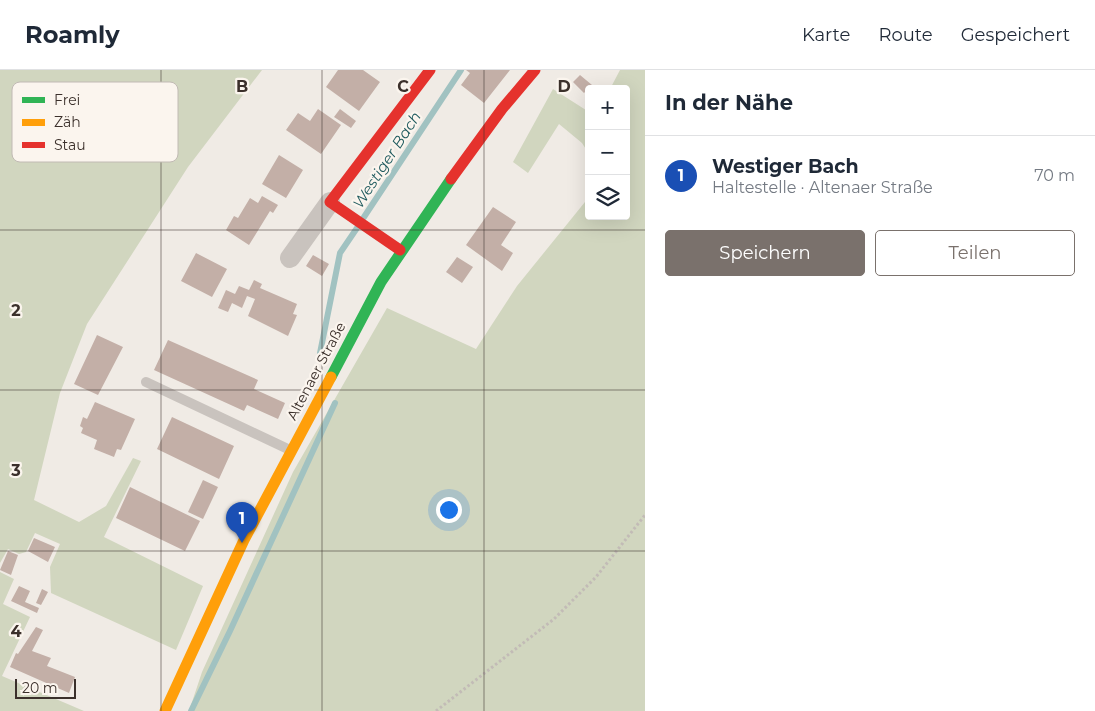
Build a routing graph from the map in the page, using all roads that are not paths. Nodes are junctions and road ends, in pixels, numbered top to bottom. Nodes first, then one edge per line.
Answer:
1 (430, 70) edge
2 (535, 70) edge
3 (330, 202) junction
4 (400, 250) junction
5 (290, 258) dead end
6 (146, 382) dead end
7 (290, 450) junction
8 (165, 711) edge

1 - 3 main road
2 - 4 main road, Altenaer Straße
3 - 4 main road
3 - 5 street
4 - 7 main road, Altenaer Straße
6 - 7 lane
7 - 8 main road, Altenaer Straße

